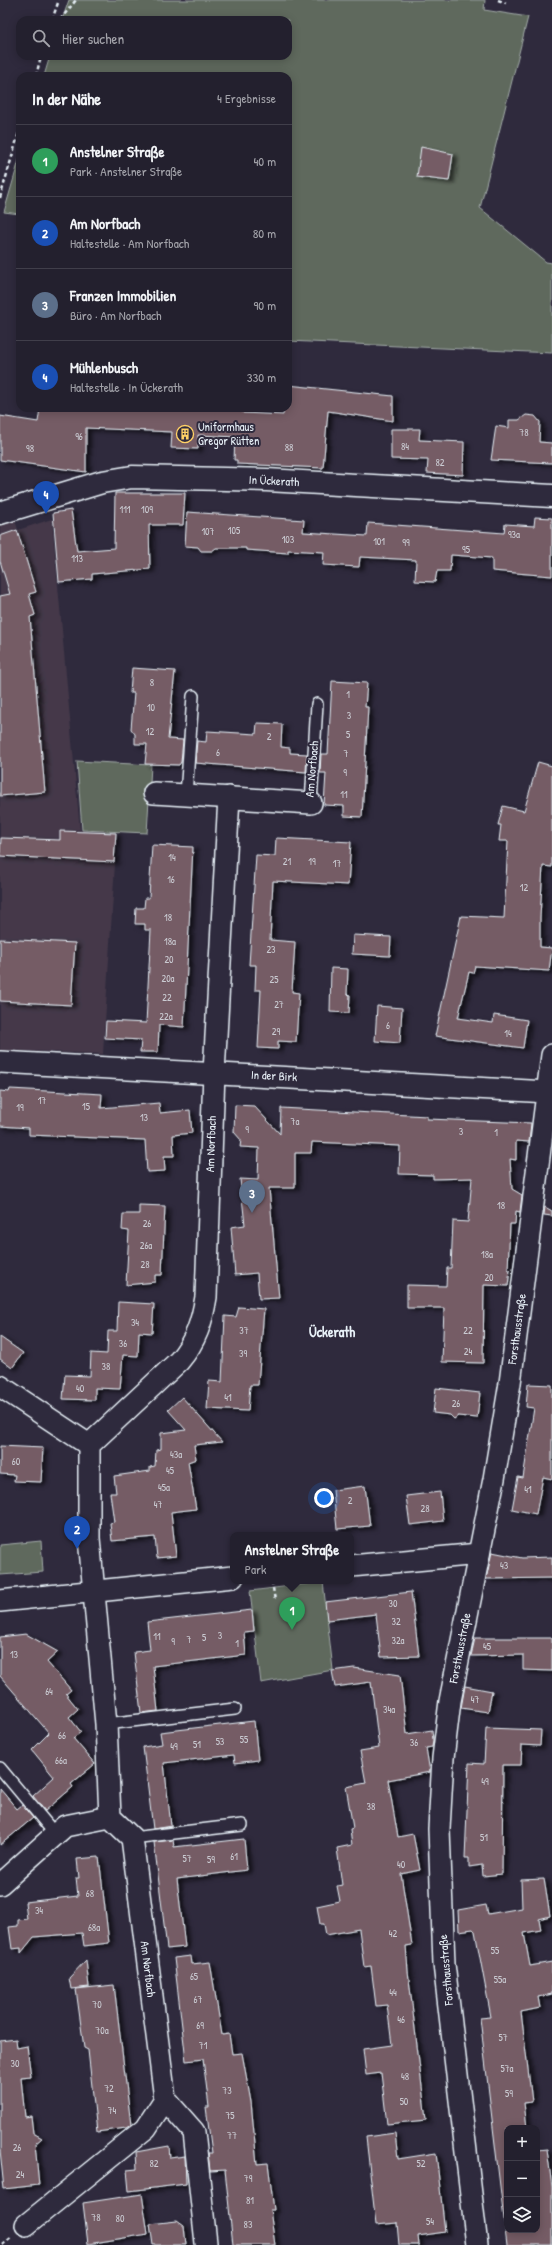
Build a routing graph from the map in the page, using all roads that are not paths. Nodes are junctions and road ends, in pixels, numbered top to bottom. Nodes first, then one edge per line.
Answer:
1 (552, 496) edge
2 (0, 513) edge
3 (193, 696) dead end
4 (317, 704) dead end
5 (154, 793) dead end
6 (186, 795) junction
7 (229, 798) junction
8 (311, 803) joint
9 (552, 1055) edge
10 (0, 1062) edge
11 (214, 1073) junction
12 (548, 1092) junction
13 (0, 1386) edge
14 (89, 1444) junction
15 (479, 1554) junction
16 (354, 1566) edge
17 (230, 1577) edge
18 (93, 1591) junction
19 (0, 1601) edge
20 (235, 1709) dead end
21 (106, 1724) junction
22 (0, 1768) edge
23 (110, 1817) junction
24 (242, 1825) dead end
25 (55, 1834) junction
26 (132, 1838) junction
27 (0, 1884) edge
28 (164, 2099) junction
29 (26, 2225) dead end
30 (206, 2243) dead end
31 (477, 2245) edge

1 - 2 main road, In Ückerath
3 - 6 lane
4 - 8 lane, Am Norfbach
5 - 6 street, Am Norfbach
6 - 7 street, Am Norfbach
7 - 8 street, Am Norfbach
7 - 11 street, Am Norfbach
9 - 12 street, Forsthausstraße
10 - 11 street, In der Birk
11 - 12 street, In der Birk
11 - 14 street, Am Norfbach
12 - 15 street, Forsthausstraße
13 - 14 street
14 - 18 street
15 - 16 street
15 - 31 street, Forsthausstraße
17 - 18 street
18 - 19 street
18 - 21 street
20 - 21 lane
21 - 23 street
22 - 25 lane
23 - 25 street
23 - 26 street
24 - 26 lane
25 - 27 street
26 - 28 street, Am Norfbach
28 - 29 street
28 - 30 street

